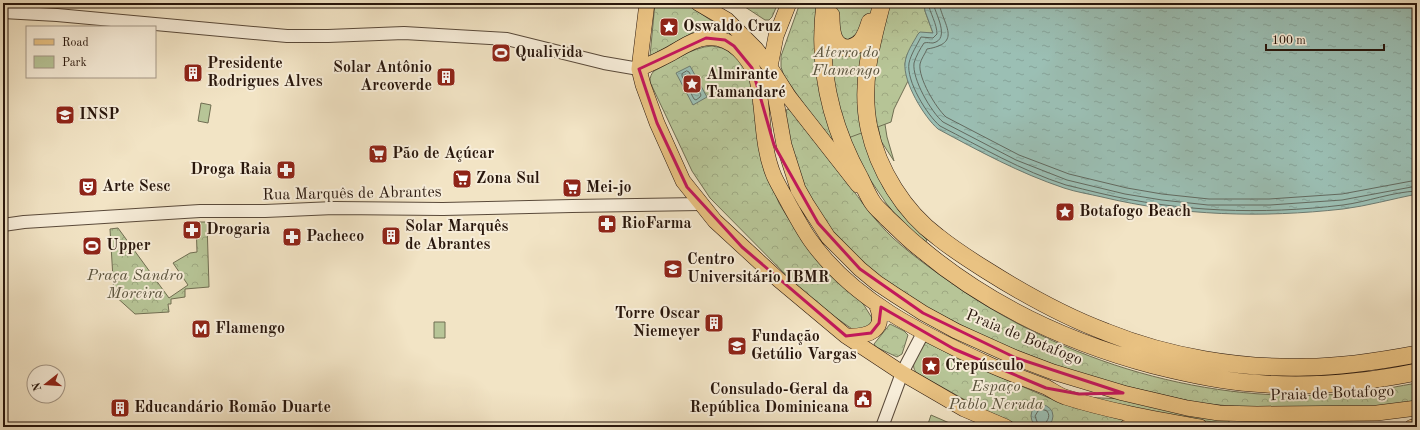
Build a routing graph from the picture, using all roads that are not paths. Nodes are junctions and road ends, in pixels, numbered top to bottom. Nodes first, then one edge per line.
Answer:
1 (647, 3) edge
2 (698, 3) edge
3 (789, 3) edge
4 (825, 3) edge
5 (832, 3) edge
6 (878, 3) edge
7 (882, 3) edge
8 (3, 12) edge
9 (770, 67) junction
10 (639, 69) junction
11 (759, 89) junction
12 (798, 189) junction
13 (701, 204) junction
14 (873, 204) junction
15 (3, 225) edge
16 (828, 236) junction
17 (845, 280) junction
18 (876, 304) junction
19 (923, 333) junction
20 (846, 336) junction
21 (1417, 354) edge
22 (1417, 372) edge
23 (902, 373) junction
24 (1046, 388) junction
25 (1123, 393) junction
26 (1417, 408) edge
27 (1417, 426) edge
28 (882, 427) edge
29 (1006, 427) edge
30 (1127, 427) edge
31 (1140, 427) edge
32 (1200, 427) edge
33 (1412, 427) edge

1 - 10 main road
2 - 9 main road
3 - 9 main road
4 - 14 highway
5 - 6 highway
7 - 21 highway
8 - 10 street
9 - 12 main road, Praia de Botafogo
9 - 14 main road
10 - 11 main road
10 - 13 main road
11 - 12 main road
11 - 17 main road
12 - 16 main road, Praia de Botafogo
13 - 15 street, Rua Marquês de Abrantes
13 - 20 main road
14 - 22 highway
16 - 17 main road
16 - 25 main road, Praia de Botafogo
17 - 18 main road
18 - 19 main road
18 - 20 main road
19 - 23 street
19 - 24 main road
20 - 23 main road
23 - 28 street
23 - 29 main road
24 - 25 main road
24 - 32 main road
25 - 26 main road, Praia de Botafogo
27 - 33 main road
30 - 31 main road

